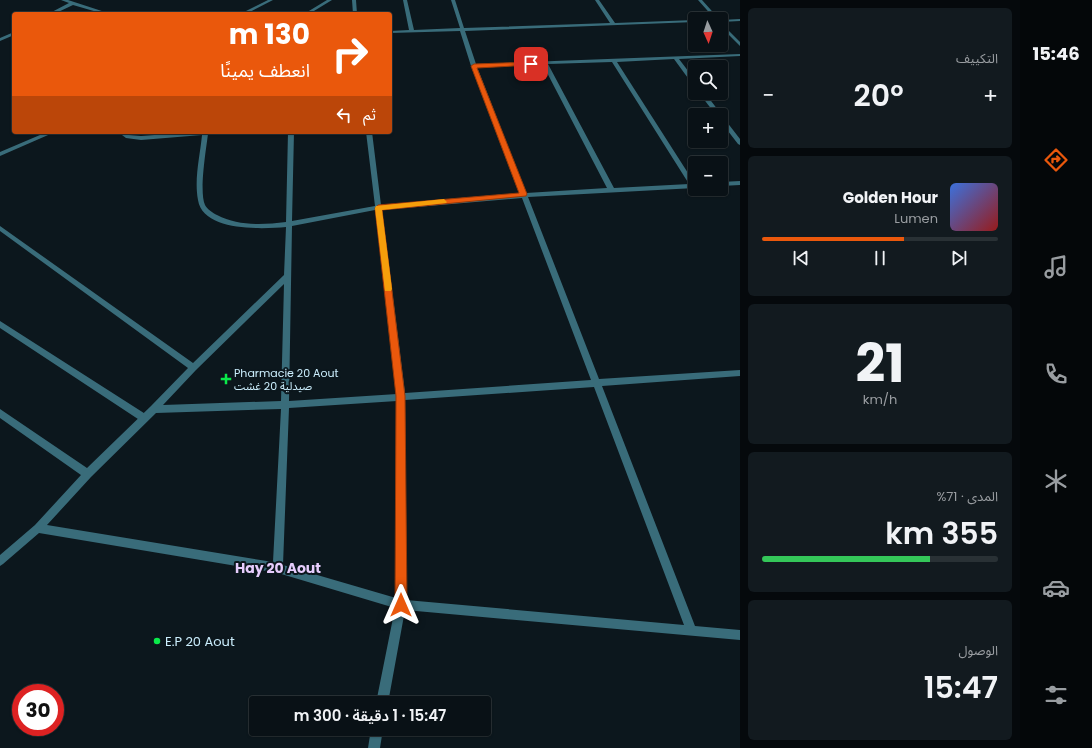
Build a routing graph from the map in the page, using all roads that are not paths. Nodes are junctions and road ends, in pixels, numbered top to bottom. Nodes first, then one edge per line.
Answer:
1 (63, 0) edge
2 (270, 0) edge
3 (330, 0) edge
4 (354, 0) edge
5 (405, 0) edge
6 (453, 0) edge
7 (597, 0) edge
8 (700, 0) edge
9 (75, 1) edge
10 (54, 12) edge
11 (104, 12) edge
12 (246, 12) edge
13 (309, 12) edge
14 (355, 12) edge
15 (711, 12) edge
16 (740, 20) edge
17 (688, 21) edge
18 (728, 21) edge
19 (613, 23) junction
20 (462, 29) junction
21 (728, 30) edge
22 (412, 31) junction
23 (392, 32) edge
24 (12, 34) edge
25 (0, 40) edge
26 (740, 45) edge
27 (740, 55) edge
28 (676, 58) junction
29 (614, 60) junction
30 (545, 63) junction
31 (474, 66) junction
32 (688, 74) edge
33 (707, 100) edge
34 (714, 108) edge
35 (728, 127) edge
36 (47, 134) edge
37 (124, 134) edge
38 (192, 134) edge
39 (205, 134) edge
40 (291, 134) edge
41 (369, 134) edge
42 (740, 143) edge
43 (0, 154) edge
44 (688, 177) edge
45 (740, 183) edge
46 (728, 184) edge
47 (688, 186) edge
48 (611, 189) junction
49 (524, 194) junction
50 (378, 208) junction
51 (288, 224) junction
52 (0, 228) edge
53 (287, 277) junction
54 (0, 324) edge
55 (193, 368) junction
56 (740, 373) edge
57 (596, 382) junction
58 (401, 396) junction
59 (285, 404) junction
60 (154, 409) junction
61 (0, 413) edge
62 (144, 418) junction
63 (88, 474) junction
64 (38, 528) junction
65 (0, 561) edge
66 (278, 568) junction
67 (401, 605) junction
68 (692, 630) junction
69 (740, 635) edge
70 (383, 696) edge
71 (376, 736) edge
72 (374, 748) edge

1 - 9 street
2 - 12 street
3 - 13 street
4 - 14 street
5 - 22 street
6 - 20 street
7 - 19 street
8 - 15 street
9 - 10 street
9 - 11 street
16 - 18 street
17 - 19 street
19 - 20 street
20 - 22 street
20 - 31 street
21 - 26 street
22 - 23 street
24 - 25 street
27 - 28 street
28 - 29 street
28 - 32 street
29 - 30 street
29 - 44 street
30 - 31 street
30 - 48 street
31 - 49 street
33 - 34 street
35 - 42 street
36 - 43 street
37 - 38 street
39 - 51 street
40 - 51 street
41 - 50 street
45 - 46 street
47 - 48 street
48 - 49 street
49 - 50 street
49 - 57 street
50 - 51 street
50 - 58 street
51 - 53 street
52 - 55 street
53 - 55 street
53 - 59 street
54 - 62 street
55 - 60 street
56 - 57 street
57 - 58 street
57 - 68 street
58 - 59 street
58 - 67 street
59 - 60 street
59 - 66 street
60 - 62 street
61 - 63 street
62 - 63 street
63 - 64 street
64 - 65 street
64 - 66 street
66 - 67 street
67 - 68 street
67 - 70 street
68 - 69 street
71 - 72 street

